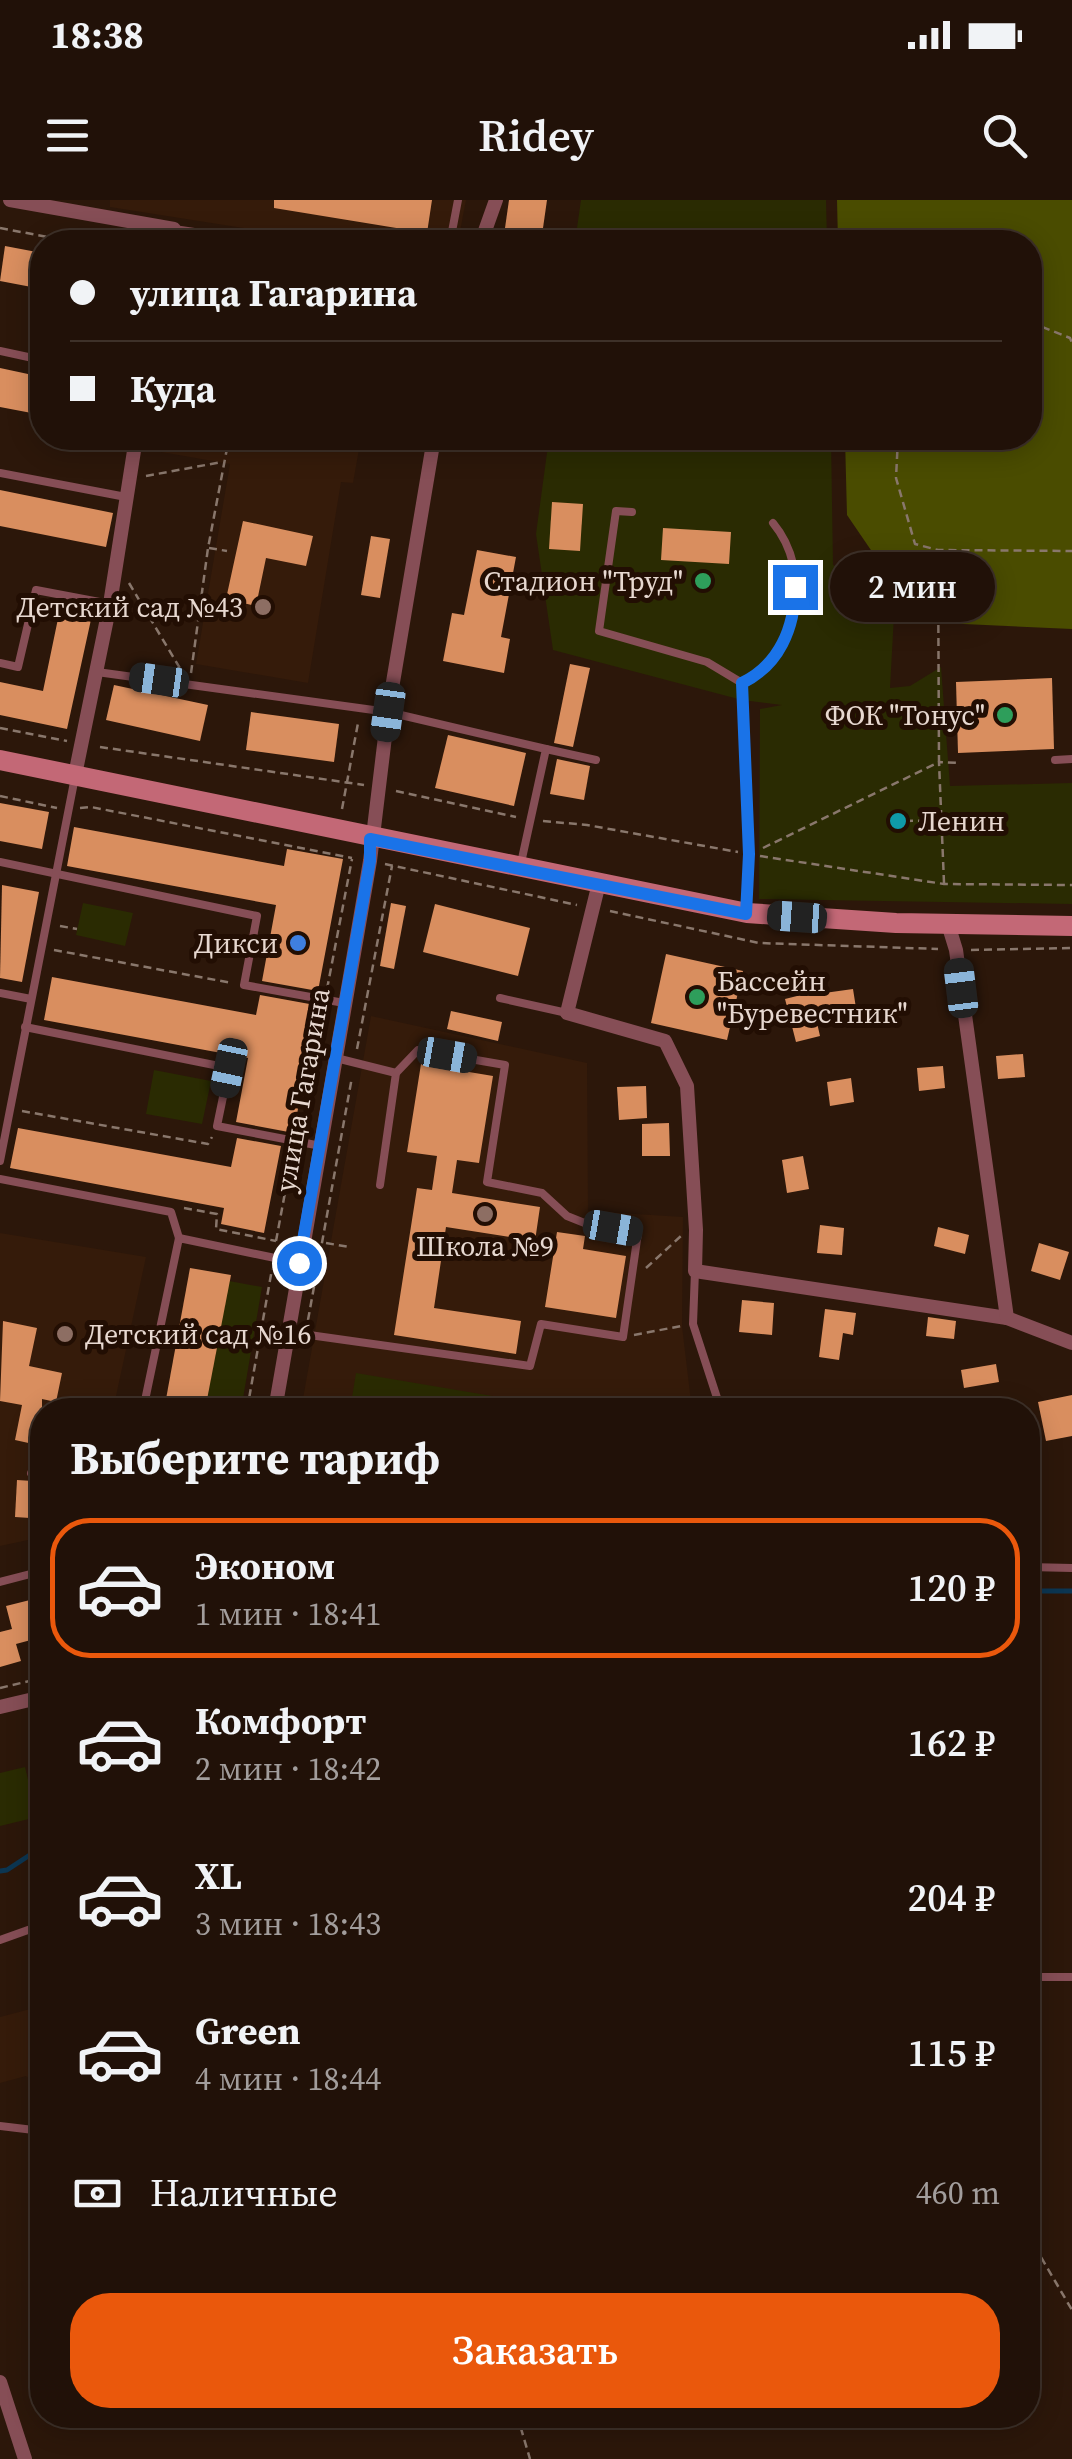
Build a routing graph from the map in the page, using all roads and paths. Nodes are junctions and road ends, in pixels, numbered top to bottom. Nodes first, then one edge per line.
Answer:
1 (10, 200) edge
2 (458, 200) edge
3 (496, 200) edge
4 (94, 207) edge
5 (0, 228) edge
6 (157, 230) edge
7 (452, 230) edge
8 (486, 230) edge
9 (30, 234) edge
10 (1042, 327) edge
11 (1072, 343) edge
12 (0, 351) edge
13 (30, 357) edge
14 (134, 450) edge
15 (226, 450) edge
16 (432, 450) edge
17 (897, 450) edge
18 (224, 462) junction
19 (0, 473) edge
20 (128, 479) junction
21 (126, 497) junction
22 (632, 512) dead end
23 (772, 523) dead end
24 (208, 548) junction
25 (938, 550) junction
26 (227, 551) dead end
27 (1072, 551) edge
28 (116, 561) junction
29 (110, 604) junction
30 (0, 664) edge
31 (96, 672) junction
32 (742, 683) junction
33 (190, 684) junction
34 (360, 708) junction
35 (388, 712) junction
36 (546, 749) junction
37 (1072, 759) edge
38 (0, 760) edge
39 (596, 760) dead end
40 (1055, 760) dead end
41 (939, 762) junction
42 (958, 763) dead end
43 (75, 775) junction
44 (349, 782) dead end
45 (0, 796) edge
46 (68, 810) junction
47 (942, 820) junction
48 (904, 821) dead end
49 (370, 839) junction
50 (749, 854) junction
51 (370, 861) junction
52 (0, 862) edge
53 (392, 866) junction
54 (520, 868) junction
55 (54, 874) junction
56 (599, 883) junction
57 (944, 884) dead end
58 (594, 908) junction
59 (746, 914) junction
60 (948, 924) junction
61 (58, 926) dead end
62 (1072, 926) edge
63 (77, 929) dead end
64 (1072, 948) edge
65 (54, 950) dead end
66 (956, 950) junction
67 (244, 985) junction
68 (0, 993) edge
69 (500, 998) dead end
70 (30, 999) junction
71 (345, 1003) junction
72 (566, 1014) junction
73 (25, 1027) junction
74 (336, 1058) junction
75 (355, 1063) junction
76 (396, 1073) junction
77 (10, 1109) junction
78 (217, 1126) junction
79 (294, 1140) junction
80 (322, 1146) junction
81 (0, 1160) edge
82 (0, 1180) edge
83 (380, 1186) dead end
84 (178, 1206) dead end
85 (696, 1230) junction
86 (179, 1238) junction
87 (329, 1243) dead end
88 (349, 1247) dead end
89 (274, 1258) junction
90 (299, 1263) junction
91 (695, 1271) junction
92 (632, 1280) junction
93 (1006, 1318) junction
94 (693, 1324) junction
95 (288, 1332) junction
96 (305, 1334) junction
97 (623, 1336) junction
98 (1072, 1344) edge
99 (146, 1398) edge
100 (249, 1398) edge
101 (277, 1398) edge
102 (717, 1398) edge
103 (1040, 1567) edge
104 (1072, 1568) edge
105 (30, 1574) edge
106 (0, 1582) edge
107 (30, 1681) edge
108 (0, 1688) edge
109 (30, 1700) edge
110 (0, 1708) edge
111 (30, 1929) edge
112 (0, 1940) edge
113 (1040, 1977) edge
114 (1072, 1977) edge
115 (0, 2126) edge
116 (30, 2130) edge
117 (1040, 2255) edge
118 (1072, 2310) edge
119 (0, 2382) edge
120 (521, 2428) edge
121 (25, 2459) edge
122 (530, 2459) edge

1 - 4 street
2 - 7 lane
3 - 8 street
4 - 6 street
5 - 9 path
10 - 11 path
12 - 13 lane
14 - 20 street
15 - 18 path
16 - 35 street, улица Гагарина
17 - 25 path
18 - 20 path
18 - 24 path
19 - 21 lane
20 - 21 street
21 - 28 street
22 - 32 lane
23 - 32 lane
24 - 26 path
24 - 33 path
25 - 27 path
25 - 41 path
28 - 29 street
28 - 33 path
29 - 30 lane
29 - 31 street
31 - 33 lane
31 - 43 street
32 - 50 lane
33 - 34 lane
34 - 35 lane
34 - 44 path
35 - 36 lane
35 - 49 street, улица Гагарина
36 - 39 lane
36 - 54 lane
37 - 40 lane
38 - 43 main road
41 - 42 path
41 - 47 path
41 - 50 path
43 - 46 lane
43 - 49 main road
45 - 46 path
46 - 51 path
46 - 55 lane
47 - 48 path
47 - 57 path
49 - 51 street, улица Гагарина
49 - 54 main road
50 - 59 lane
51 - 53 path
51 - 71 street, улица Гагарина
52 - 55 lane
53 - 58 path
53 - 75 path
54 - 56 main road
55 - 67 lane
55 - 70 lane
56 - 58 street
56 - 59 main road
58 - 66 path
58 - 72 street
59 - 60 main road
60 - 62 main road
60 - 66 street
61 - 63 path
64 - 66 path
65 - 67 path
66 - 93 street
67 - 71 lane
68 - 70 lane
69 - 72 lane
70 - 73 lane
71 - 74 street, улица Гагарина
72 - 85 street
73 - 77 lane
73 - 78 lane
74 - 75 lane
74 - 80 street, улица Гагарина
75 - 76 lane
75 - 96 path
76 - 83 lane
76 - 92 lane
77 - 78 path
77 - 81 lane
78 - 79 lane
79 - 80 lane
79 - 84 path
80 - 90 street, улица Гагарина
82 - 86 lane
85 - 91 street
85 - 92 path
86 - 89 lane
86 - 99 lane
87 - 88 path
89 - 90 lane
89 - 100 path
90 - 95 street, улица Гагарина
91 - 93 street
91 - 94 lane
92 - 97 lane
93 - 98 street
94 - 97 path
94 - 102 lane
95 - 96 lane
95 - 101 street, улица Гагарина
96 - 97 lane
103 - 104 lane
105 - 106 lane
107 - 108 path
109 - 110 street
111 - 112 lane
113 - 114 lane
115 - 116 lane
117 - 118 path
119 - 121 street
120 - 122 path

